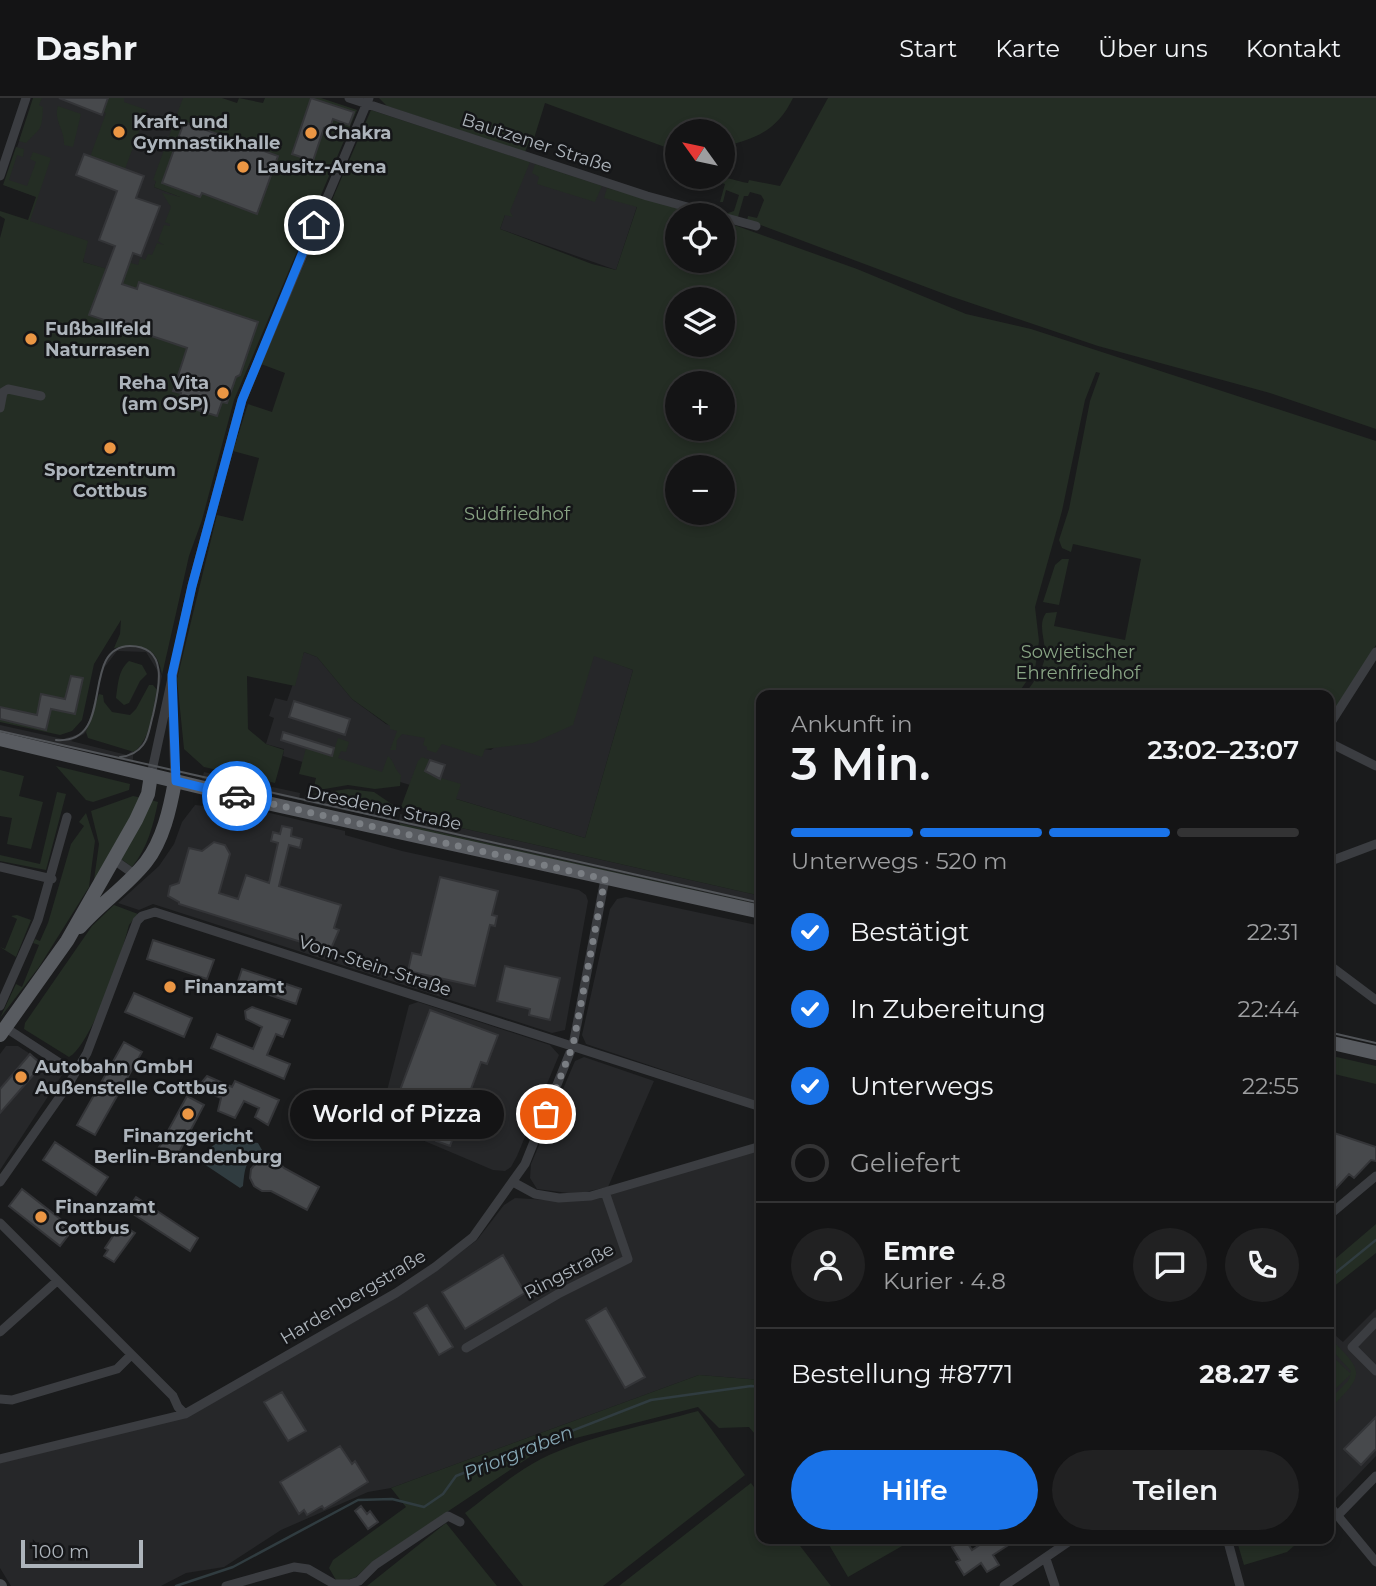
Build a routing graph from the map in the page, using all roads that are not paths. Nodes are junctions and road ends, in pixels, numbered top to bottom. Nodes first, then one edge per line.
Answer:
1 (26, 98) edge
2 (349, 98) edge
3 (368, 101) edge
4 (0, 176) edge
5 (673, 203) edge
6 (735, 220) edge
7 (755, 226) dead end
8 (41, 396) dead end
9 (0, 408) edge
10 (1375, 655) edge
11 (172, 675) junction
12 (1334, 718) edge
13 (0, 739) edge
14 (1334, 745) edge
15 (1376, 766) edge
16 (151, 775) junction
17 (176, 781) junction
18 (67, 817) dead end
19 (1376, 844) edge
20 (117, 854) junction
21 (1334, 860) edge
22 (0, 867) edge
23 (134, 874) junction
24 (52, 878) junction
25 (605, 879) junction
26 (756, 911) edge
27 (67, 941) junction
28 (1334, 968) edge
29 (1376, 1000) edge
30 (1, 1001) edge
31 (3, 1032) edge
32 (1334, 1043) edge
33 (573, 1045) junction
34 (1376, 1053) edge
35 (75, 1073) junction
36 (756, 1105) edge
37 (756, 1147) edge
38 (1376, 1176) edge
39 (0, 1182) edge
40 (511, 1185) junction
41 (605, 1192) junction
42 (1334, 1211) edge
43 (0, 1223) edge
44 (57, 1281) junction
45 (1376, 1322) edge
46 (0, 1332) edge
47 (466, 1348) dead end
48 (131, 1355) junction
49 (1376, 1371) edge
50 (0, 1399) edge
51 (186, 1413) junction
52 (0, 1460) edge
53 (1376, 1476) edge
54 (1334, 1511) edge
55 (1338, 1515) junction
56 (460, 1522) dead end
57 (1066, 1544) edge
58 (1229, 1544) edge
59 (1046, 1559) junction
60 (1376, 1562) edge
61 (226, 1586) edge
62 (1004, 1586) edge
63 (1055, 1586) edge
64 (1240, 1586) edge

1 - 4 street
2 - 3 street, Bautzener Straße
3 - 5 street, Bautzener Straße
3 - 11 street
6 - 7 street
8 - 9 street
10 - 12 street
11 - 16 street
11 - 17 street
13 - 16 main road, Dresdener Straße
14 - 15 street
16 - 17 main road, Dresdener Straße
16 - 20 main road
17 - 23 main road
17 - 25 main road, Dresdener Straße
18 - 24 street
19 - 21 street
20 - 23 street
20 - 27 main road
22 - 24 street
23 - 27 main road
24 - 30 street
25 - 26 main road, Dresdener Straße
25 - 33 street, Hardenbergstraße
27 - 31 main road
28 - 29 street
31 - 35 street
32 - 34 main road
33 - 35 street, Vom-Stein-Straße
33 - 36 street, Vom-Stein-Straße
33 - 40 street, Hardenbergstraße
35 - 39 street, Vom-Stein-Straße
37 - 41 street
38 - 42 street
40 - 41 street
40 - 51 street, Hardenbergstraße
41 - 47 street, Ringstraße
43 - 44 street
44 - 46 street
44 - 48 street
45 - 49 street
48 - 50 street
48 - 51 street
51 - 52 street, Hardenbergstraße
53 - 55 street
54 - 55 street
55 - 60 street
56 - 61 street
57 - 59 street
58 - 64 street
59 - 62 street
59 - 63 street

